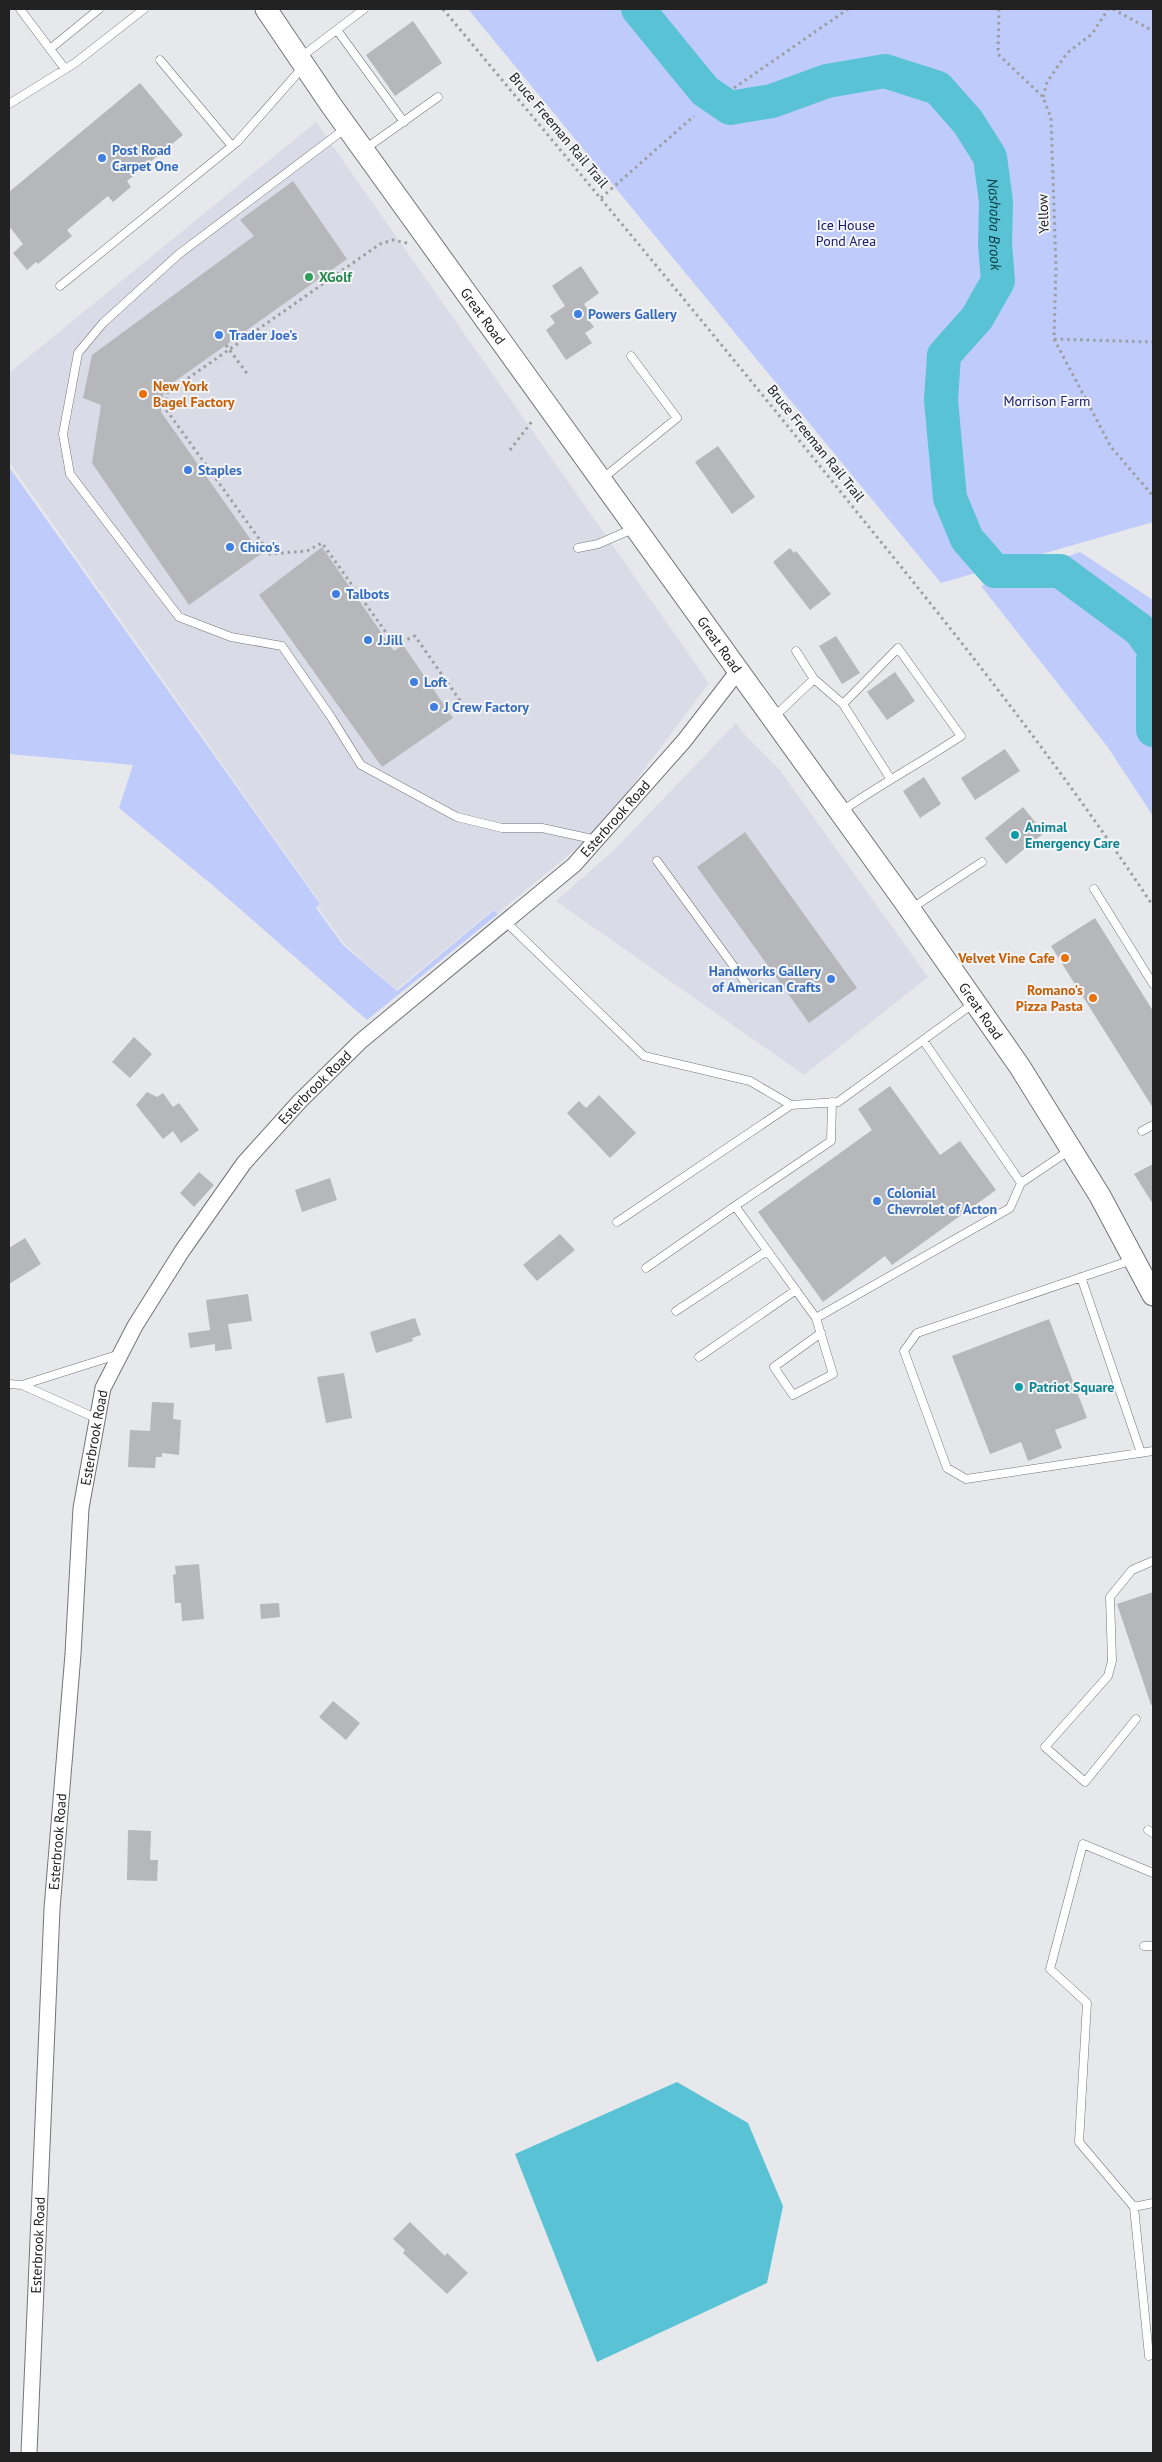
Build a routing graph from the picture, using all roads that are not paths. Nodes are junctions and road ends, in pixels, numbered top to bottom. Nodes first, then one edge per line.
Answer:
1 (20, 9) edge
2 (99, 9) edge
3 (144, 9) edge
4 (266, 9) edge
5 (364, 9) edge
6 (337, 30) junction
7 (50, 49) junction
8 (160, 60) dead end
9 (302, 61) junction
10 (65, 69) junction
11 (438, 97) dead end
12 (9, 104) edge
13 (404, 122) junction
14 (347, 127) junction
15 (232, 146) junction
16 (364, 150) junction
17 (60, 286) dead end
18 (631, 356) dead end
19 (601, 480) junction
20 (635, 528) junction
21 (578, 548) dead end
22 (796, 651) dead end
23 (738, 671) junction
24 (814, 679) junction
25 (843, 704) junction
26 (772, 718) junction
27 (890, 778) junction
28 (840, 812) junction
29 (597, 840) junction
30 (657, 861) dead end
31 (982, 862) dead end
32 (1094, 889) dead end
33 (910, 909) junction
34 (505, 921) junction
35 (1153, 984) edge
36 (748, 986) dead end
37 (974, 1003) junction
38 (924, 1040) junction
39 (832, 1102) junction
40 (791, 1105) junction
41 (1153, 1125) edge
42 (1142, 1131) dead end
43 (1072, 1150) junction
44 (1021, 1184) junction
45 (735, 1206) junction
46 (617, 1222) dead end
47 (767, 1251) junction
48 (1134, 1259) junction
49 (646, 1268) dead end
50 (1081, 1277) junction
51 (796, 1290) junction
52 (1153, 1295) edge
53 (676, 1311) dead end
54 (816, 1318) junction
55 (821, 1332) junction
56 (121, 1353) junction
57 (699, 1357) dead end
58 (9, 1384) edge
59 (22, 1385) junction
60 (98, 1419) junction
61 (1153, 1451) edge
62 (1141, 1452) junction
63 (1153, 1560) edge
64 (1136, 1719) dead end
65 (1153, 1873) edge
66 (1144, 1946) dead end
67 (1153, 1946) edge
68 (1153, 2203) edge
69 (1134, 2207) junction
70 (1149, 2356) dead end
71 (29, 2453) edge

1 - 7 lane
2 - 7 lane
3 - 10 lane
4 - 9 main road, Great Road
5 - 6 lane
6 - 9 lane
6 - 13 lane
7 - 10 lane
8 - 15 lane
9 - 14 main road, Great Road
9 - 15 lane
10 - 12 lane
11 - 13 lane
13 - 16 lane
14 - 16 main road, Great Road
14 - 29 lane
15 - 17 lane
16 - 19 main road, Great Road
18 - 19 lane
19 - 20 main road, Great Road
20 - 21 lane
20 - 23 main road, Great Road
22 - 24 lane
23 - 26 main road, Great Road
23 - 29 street, Esterbrook Road
24 - 25 lane
24 - 26 lane
25 - 27 lane
25 - 27 lane
26 - 28 main road, Great Road
27 - 28 lane
28 - 33 main road, Great Road
29 - 34 street, Esterbrook Road
30 - 36 lane
31 - 33 lane
32 - 35 lane
33 - 37 main road, Great Road
34 - 40 lane
34 - 56 street, Esterbrook Road
37 - 38 lane
37 - 43 main road, Great Road
38 - 39 lane
38 - 44 lane
39 - 40 lane
39 - 45 lane
40 - 46 lane
41 - 42 lane
43 - 44 lane
43 - 48 main road, Great Road
44 - 54 lane
45 - 47 lane
45 - 49 lane
47 - 51 lane
47 - 53 lane
48 - 50 lane
48 - 52 main road, Great Road
50 - 62 lane
50 - 62 lane
51 - 54 lane
51 - 57 lane
54 - 55 lane
55 - 55 lane
56 - 59 lane
56 - 60 street, Esterbrook Road
58 - 59 lane
59 - 60 lane
60 - 71 street, Esterbrook Road
61 - 62 lane
63 - 64 lane
65 - 69 lane
66 - 67 lane
68 - 69 lane
69 - 70 lane

